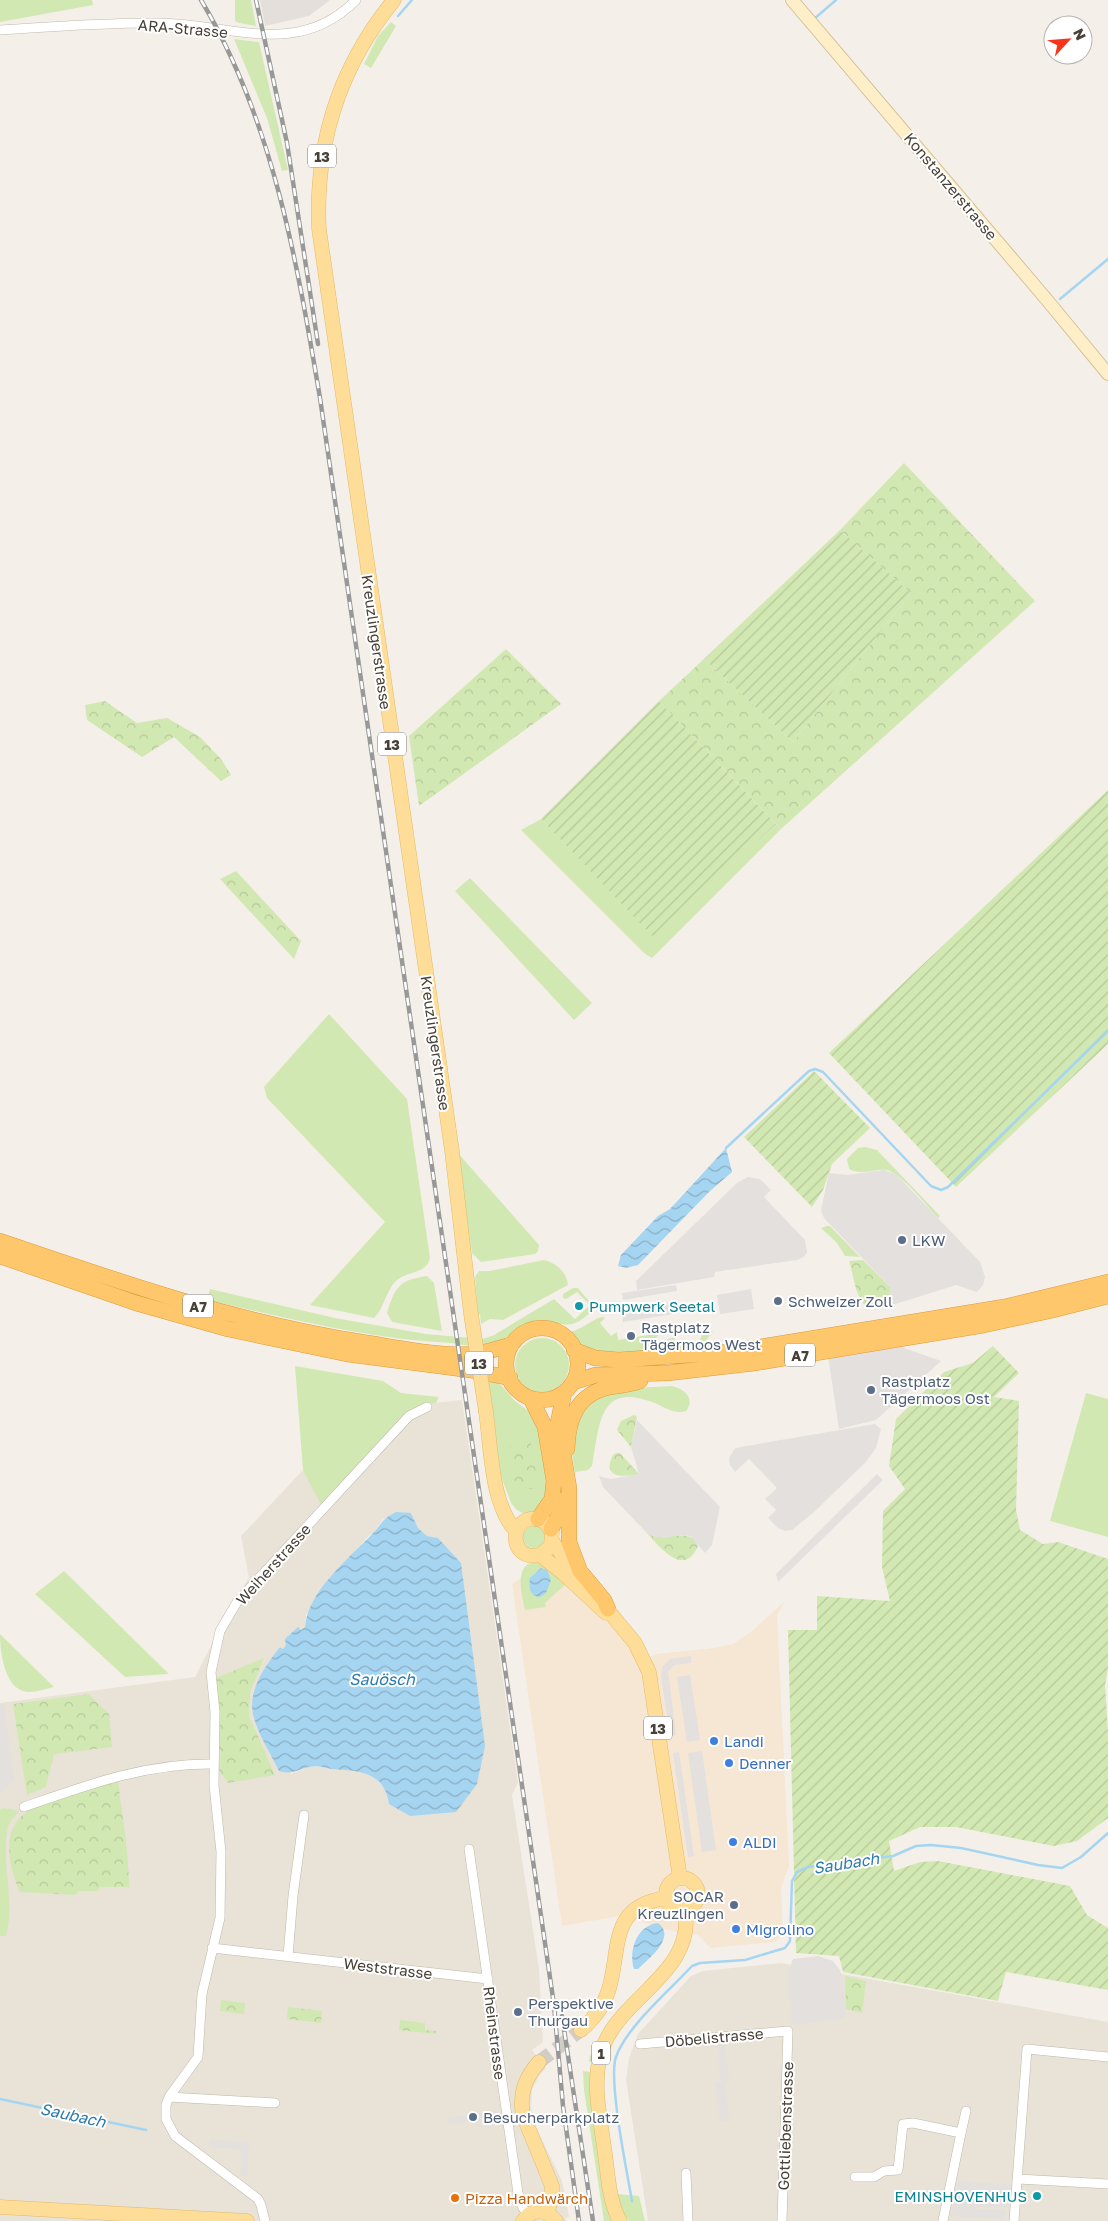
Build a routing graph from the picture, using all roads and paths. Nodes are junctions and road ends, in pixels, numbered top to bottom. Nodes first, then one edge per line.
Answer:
1 (356, 0) edge
2 (394, 0) edge
3 (792, 0) edge
4 (0, 30) edge
5 (1108, 374) edge
6 (0, 1240) edge
7 (0, 1256) edge
8 (1108, 1282) edge
9 (1108, 1296) edge
10 (510, 1345) junction
11 (574, 1350) junction
12 (653, 1374) junction
13 (510, 1378) junction
14 (568, 1387) junction
15 (531, 1399) junction
16 (427, 1407) dead end
17 (564, 1461) junction
18 (496, 1478) junction
19 (566, 1479) junction
20 (532, 1519) junction
21 (516, 1531) junction
22 (552, 1535) junction
23 (540, 1555) junction
24 (608, 1608) junction
25 (623, 1629) junction
26 (213, 1764) junction
27 (24, 1806) dead end
28 (304, 1815) dead end
29 (469, 1849) dead end
30 (680, 1878) junction
31 (666, 1898) junction
32 (685, 1910) junction
33 (212, 1948) junction
34 (288, 1956) junction
35 (488, 1979) junction
36 (581, 2030) tunnel mouth
37 (788, 2031) joint
38 (640, 2044) dead end
39 (1108, 2057) edge
40 (539, 2062) tunnel mouth
41 (169, 2097) junction
42 (275, 2103) dead end
43 (966, 2111) dead end
44 (961, 2133) junction
45 (686, 2173) dead end
46 (855, 2177) dead end
47 (1018, 2179) junction
48 (1108, 2184) edge
49 (0, 2206) edge
50 (104, 2217) edge
51 (552, 2217) edge
52 (526, 2218) edge
53 (238, 2221) edge
54 (247, 2221) edge
55 (265, 2221) edge
56 (620, 2221) edge
57 (688, 2221) edge
58 (782, 2221) edge
59 (943, 2221) edge
60 (1014, 2221) edge

1 - 4 street, ARA-Strasse
2 - 18 main road, Kreuzlingerstrasse / 13, bridge
3 - 5 street, Konstanzerstrasse
6 - 10 highway, A7
7 - 13 highway, A7
8 - 11 highway, A7
9 - 12 highway, A7
10 - 11 highway, A7
10 - 13 highway
11 - 14 highway
12 - 14 highway, A7
12 - 17 highway
13 - 15 highway
14 - 15 highway, A7
14 - 17 highway
15 - 20 highway
16 - 26 street, Weiherstrasse
17 - 19 highway
18 - 20 main road, Kreuzlingerstrasse / 13
18 - 21 main road, Kreuzlingerstrasse / 13
19 - 22 highway
19 - 24 highway
20 - 21 main road
20 - 22 main road
21 - 23 main road
22 - 23 main road
22 - 24 main road, 13
23 - 25 main road, 13
24 - 25 main road, 13
25 - 30 main road, 13
26 - 27 street
26 - 33 street, Weiherstrasse
28 - 34 street
29 - 35 street, Rheinstrasse
30 - 31 main road
30 - 32 main road
31 - 32 main road
31 - 36 main road, 1
32 - 56 main road, 1
33 - 34 street, Weststrasse
33 - 41 street, Weiherstrasse
34 - 35 street, Weststrasse
35 - 52 street, Rheinstrasse
37 - 38 street, Döbelistrasse
37 - 58 street, Gottliebenstrasse
39 - 47 street
40 - 51 main road
41 - 42 street
41 - 55 street
43 - 44 street
44 - 46 street
44 - 59 street
45 - 57 street
47 - 48 street
47 - 60 street
49 - 50 main road
50 - 53 main road
51 - 52 main road
53 - 54 main road

